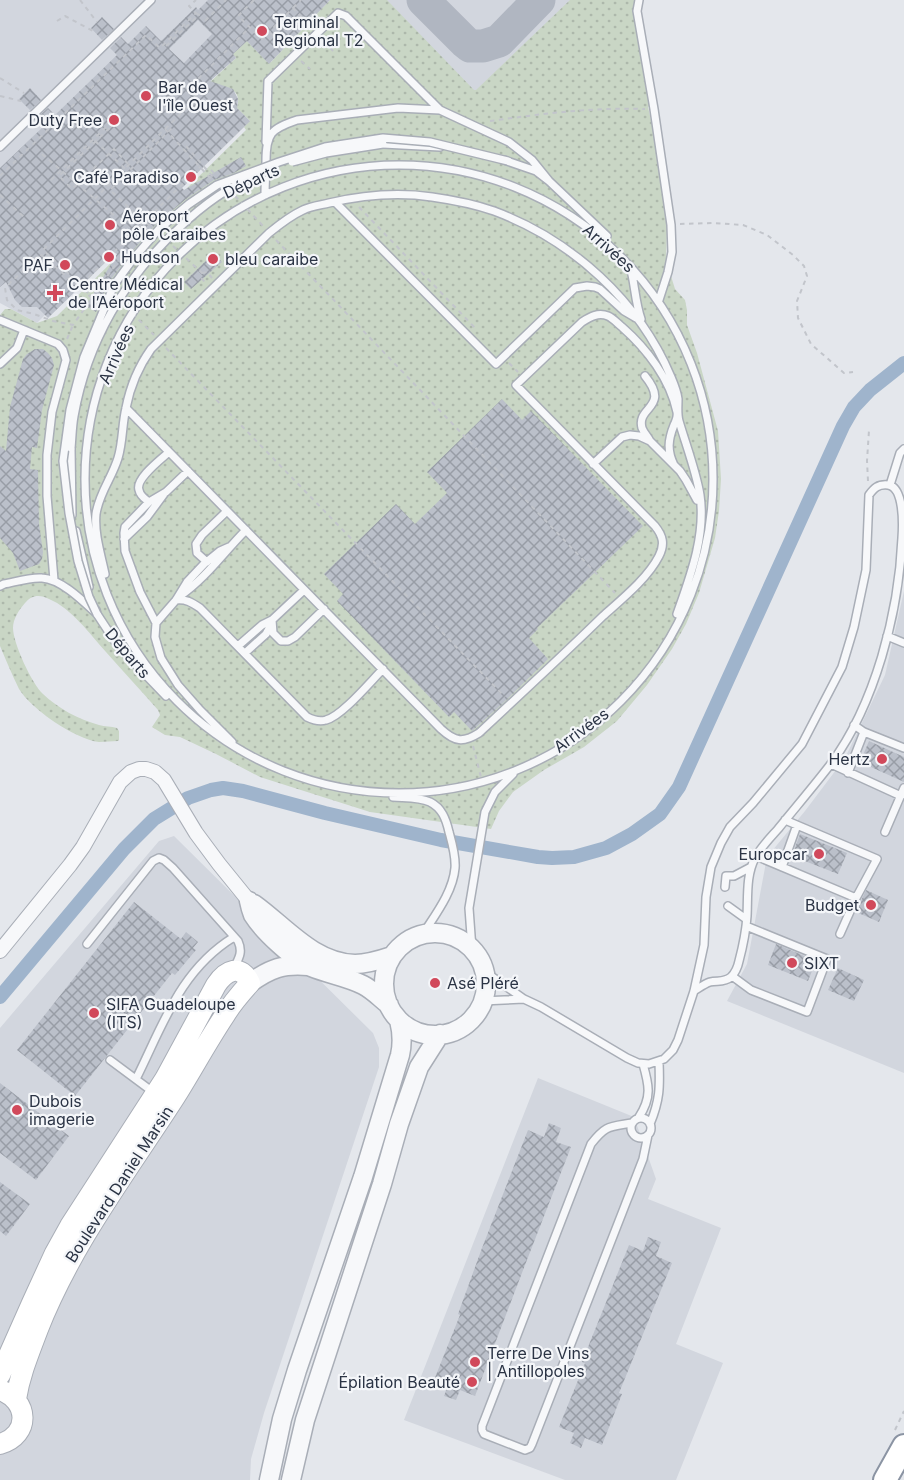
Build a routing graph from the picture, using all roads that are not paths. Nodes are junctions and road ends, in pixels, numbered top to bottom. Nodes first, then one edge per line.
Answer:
1 (151, 0) edge
2 (639, 0) edge
3 (440, 110) junction
4 (266, 143) junction
5 (0, 147) edge
6 (508, 161) junction
7 (549, 181) junction
8 (265, 195) junction
9 (335, 202) junction
10 (629, 263) junction
11 (658, 300) junction
12 (638, 319) junction
13 (0, 320) edge
14 (644, 327) junction
15 (24, 330) junction
16 (0, 364) edge
17 (645, 376) dead end
18 (126, 408) junction
19 (678, 415) junction
20 (650, 441) junction
21 (904, 449) edge
22 (169, 452) junction
23 (593, 464) junction
24 (674, 465) junction
25 (188, 471) junction
26 (890, 485) junction
27 (166, 492) junction
28 (902, 494) edge
29 (149, 502) junction
30 (700, 505) junction
31 (227, 511) junction
32 (903, 511) edge
33 (246, 530) junction
34 (124, 539) junction
35 (229, 547) junction
36 (902, 552) edge
37 (207, 562) junction
38 (54, 580) junction
39 (0, 586) edge
40 (304, 590) junction
41 (895, 596) junction
42 (110, 599) junction
43 (176, 600) junction
44 (904, 600) edge
45 (324, 609) junction
46 (97, 614) junction
47 (272, 620) junction
48 (156, 623) junction
49 (904, 633) edge
50 (887, 636) junction
51 (668, 639) junction
52 (903, 643) edge
53 (238, 646) junction
54 (245, 653) junction
55 (382, 669) junction
56 (186, 714) junction
57 (854, 725) junction
58 (864, 732) junction
59 (904, 748) edge
60 (240, 750) junction
61 (831, 764) junction
62 (848, 773) junction
63 (513, 774) junction
64 (904, 788) edge
65 (355, 790) junction
66 (901, 796) junction
67 (785, 820) junction
68 (797, 825) junction
69 (885, 832) dead end
70 (756, 856) junction
71 (751, 867) junction
72 (782, 867) junction
73 (710, 876) junction
74 (726, 876) junction
75 (725, 887) dead end
76 (856, 898) junction
77 (249, 901) junction
78 (728, 906) dead end
79 (746, 922) junction
80 (423, 934) junction
81 (840, 934) dead end
82 (234, 937) junction
83 (87, 944) dead end
84 (472, 949) junction
85 (0, 951) edge
86 (392, 956) junction
87 (308, 966) junction
88 (484, 971) junction
89 (230, 972) junction
90 (732, 976) junction
91 (250, 983) junction
92 (694, 991) junction
93 (524, 999) junction
94 (482, 1001) junction
95 (394, 1012) junction
96 (440, 1034) junction
97 (110, 1060) dead end
98 (659, 1062) junction
99 (644, 1064) junction
100 (136, 1079) junction
101 (155, 1093) junction
102 (639, 1118) junction
103 (632, 1124) junction
104 (650, 1124) junction
105 (648, 1135) junction
106 (0, 1375) edge
107 (8, 1394) edge
108 (0, 1444) edge
109 (904, 1446) edge
110 (269, 1480) edge
111 (291, 1480) edge
112 (885, 1480) edge

1 - 5 lane
2 - 11 lane
3 - 4 lane
3 - 4 lane
3 - 7 lane
4 - 8 lane
6 - 7 lane, Départs
6 - 46 lane, Départs, bridge
6 - 46 lane, bridge
7 - 10 lane, Départs
8 - 10 lane, Arrivées
8 - 42 lane, Arrivées
9 - 12 lane
9 - 12 lane
9 - 18 lane
10 - 11 lane, Arrivées
10 - 14 lane
11 - 51 lane, Arrivées
12 - 14 lane
13 - 15 lane
14 - 19 lane
15 - 16 lane
15 - 38 lane
17 - 20 lane
18 - 22 lane
18 - 42 lane
19 - 23 lane
19 - 24 lane
19 - 30 lane
20 - 23 lane
20 - 24 lane
21 - 26 lane
22 - 25 lane
22 - 29 lane
23 - 55 lane
24 - 30 lane
25 - 27 lane
25 - 31 lane
26 - 28 lane
26 - 73 lane
27 - 29 lane
27 - 34 lane
28 - 32 lane
29 - 34 lane
30 - 51 lane
31 - 33 lane
31 - 37 lane
32 - 36 lane
33 - 35 lane
33 - 40 lane
34 - 48 lane
35 - 37 lane
35 - 43 lane
36 - 41 lane
37 - 43 lane
38 - 39 lane
38 - 46 lane
40 - 45 lane
40 - 47 lane
41 - 44 lane
41 - 50 lane
42 - 56 lane, Arrivées
43 - 48 lane
43 - 53 lane
45 - 47 lane
45 - 55 lane
46 - 56 lane, Départs
47 - 53 lane
47 - 54 lane
48 - 60 lane
49 - 52 lane
50 - 52 lane
50 - 57 lane
51 - 63 lane, Arrivées
53 - 54 lane
54 - 55 lane
56 - 60 lane, Arrivées
57 - 58 lane
57 - 61 lane
58 - 59 lane
58 - 62 lane
60 - 65 lane, Arrivées
61 - 62 lane
61 - 67 lane
62 - 66 lane
63 - 65 lane, Arrivées
63 - 84 lane
64 - 66 lane
65 - 80 lane
66 - 69 lane
67 - 68 lane
67 - 70 lane
68 - 72 lane
68 - 76 lane
70 - 71 lane
70 - 72 lane
71 - 74 lane
71 - 79 lane
72 - 76 lane
73 - 74 lane
73 - 92 lane
74 - 75 lane
76 - 81 lane
77 - 85 street
77 - 86 street
77 - 87 street
78 - 79 lane
79 - 90 lane
79 - 90 lane
80 - 84 street
80 - 86 street
82 - 83 lane
82 - 89 lane
82 - 100 lane
84 - 88 street
86 - 95 street
87 - 91 street, Boulevard Daniel Marsin
87 - 95 street
88 - 93 lane
88 - 94 street
89 - 91 main road
89 - 101 main road
90 - 92 lane
91 - 107 main road, Boulevard Daniel Marsin
92 - 98 lane
93 - 94 lane
93 - 99 lane
94 - 96 street
95 - 96 street
95 - 110 street
96 - 111 street
97 - 100 lane
98 - 99 lane
98 - 104 lane
99 - 102 lane
100 - 101 lane
101 - 106 main road
102 - 103 lane
102 - 104 lane
103 - 105 lane
103 - 105 lane
104 - 105 lane
107 - 108 main road, Boulevard Daniel Marsin
109 - 112 highway

